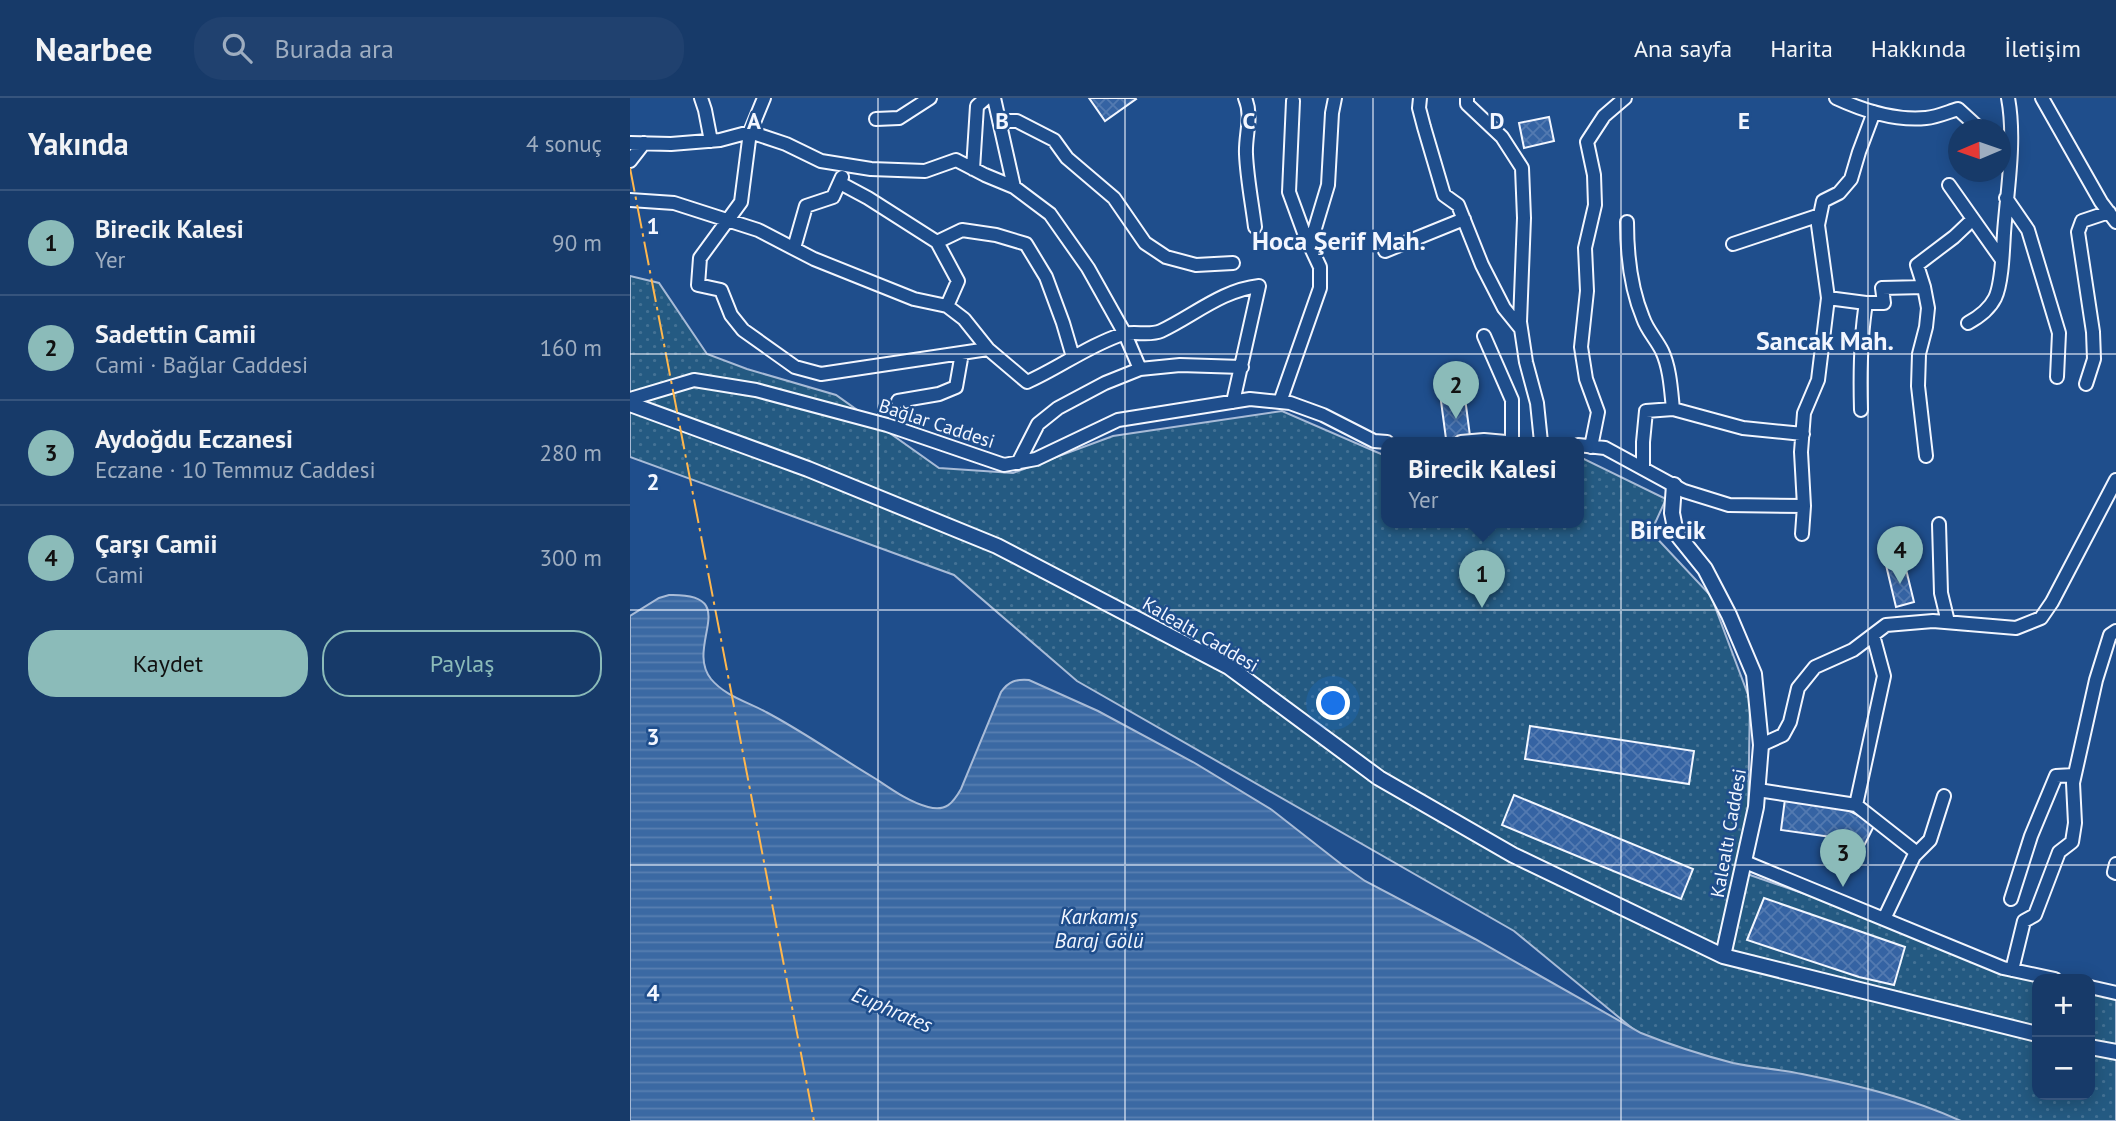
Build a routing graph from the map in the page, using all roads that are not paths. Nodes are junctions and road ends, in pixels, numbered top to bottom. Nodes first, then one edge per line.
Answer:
1 (701, 98) edge
2 (764, 98) edge
3 (930, 98) edge
4 (1245, 98) edge
5 (1335, 98) edge
6 (1420, 98) edge
7 (1467, 98) edge
8 (1625, 98) edge
9 (1836, 98) edge
10 (2008, 98) edge
11 (2042, 98) edge
12 (985, 99) edge
13 (1293, 101) dead end
14 (1874, 112) junction
15 (876, 119) dead end
16 (1969, 119) edge
17 (2010, 119) edge
18 (999, 121) junction
19 (750, 132) junction
20 (711, 141) junction
21 (637, 143) edge
22 (630, 161) edge
23 (844, 165) junction
24 (973, 169) junction
25 (2006, 182) edge
26 (840, 183) junction
27 (1949, 185) dead end
28 (1014, 187) junction
29 (2007, 198) junction
30 (630, 200) edge
31 (1820, 215) junction
32 (2113, 217) edge
33 (1464, 219) junction
34 (1973, 219) junction
35 (727, 220) junction
36 (1627, 222) dead end
37 (1255, 227) dead end
38 (937, 242) junction
39 (1733, 244) dead end
40 (1310, 245) junction
41 (794, 248) junction
42 (1385, 251) dead end
43 (2002, 260) junction
44 (1233, 262) dead end
45 (1924, 287) junction
46 (1828, 298) junction
47 (1866, 303) junction
48 (947, 306) junction
49 (1968, 323) dead end
50 (1521, 329) junction
51 (1125, 334) junction
52 (1484, 335) dead end
53 (988, 349) junction
54 (962, 353) junction
55 (1073, 357) junction
56 (1242, 367) junction
57 (1140, 369) junction
58 (2057, 377) dead end
59 (2086, 384) dead end
60 (898, 401) dead end
61 (630, 402) edge
62 (1233, 402) junction
63 (1280, 402) junction
64 (1673, 409) junction
65 (1861, 410) dead end
66 (1803, 434) junction
67 (1512, 437) edge
68 (1540, 437) edge
69 (1381, 442) edge
70 (1585, 446) edge
71 (1926, 456) dead end
72 (1018, 463) junction
73 (1643, 468) junction
74 (2116, 480) edge
75 (1674, 485) junction
76 (1804, 506) junction
77 (1939, 524) dead end
78 (1802, 534) dead end
79 (1948, 622) junction
80 (2116, 631) edge
81 (1873, 635) junction
82 (1761, 745) junction
83 (2074, 775) junction
84 (1758, 790) junction
85 (1944, 796) dead end
86 (1856, 805) junction
87 (1917, 853) junction
88 (1745, 862) junction
89 (2116, 864) edge
90 (2116, 873) edge
91 (2011, 899) dead end
92 (1884, 919) junction
93 (1723, 956) junction
94 (2012, 970) junction
95 (2032, 974) edge
96 (2095, 988) edge
97 (2116, 993) edge
98 (2032, 1033) edge
99 (2095, 1048) edge
100 (2116, 1052) edge

1 - 20 street
2 - 19 street
3 - 15 street
4 - 37 street
5 - 40 street
6 - 33 street
7 - 50 street
8 - 70 street
9 - 14 street
10 - 17 street
11 - 32 street
12 - 18 street
12 - 24 street
13 - 40 street
14 - 16 street
14 - 31 street
18 - 28 street
18 - 44 street
19 - 20 street
19 - 23 street
19 - 35 street
20 - 21 street
21 - 22 street
23 - 24 street
23 - 26 street
24 - 28 street
25 - 29 street
26 - 38 street
26 - 41 street
27 - 34 street
28 - 51 street
29 - 43 street
29 - 58 street
30 - 35 street
31 - 39 street
31 - 46 street
32 - 59 street
33 - 42 street
33 - 50 street
34 - 43 street
34 - 45 street
35 - 41 street
35 - 54 street
36 - 64 street
38 - 48 street
38 - 55 street
40 - 63 street
41 - 48 street
43 - 49 street
45 - 47 street
45 - 71 street
46 - 47 street
46 - 66 street
47 - 65 street
48 - 53 street
50 - 68 street
51 - 55 street
51 - 56 street
51 - 57 street
52 - 67 street
53 - 54 street
53 - 55 street
54 - 60 street
56 - 57 street
56 - 62 street
57 - 72 street
61 - 72 street, Bağlar Caddesi
61 - 93 street, Kalealtı Caddesi
62 - 63 street, Bağlar Caddesi
62 - 72 street, Bağlar Caddesi
63 - 69 street, Bağlar Caddesi
64 - 66 street
64 - 73 street
66 - 76 street
70 - 73 street
73 - 75 street
74 - 79 street
75 - 76 street
75 - 82 street, Kalealtı Caddesi
76 - 78 street
77 - 79 street
79 - 81 street
80 - 83 street
81 - 82 street
81 - 86 street
82 - 84 street, Kalealtı Caddesi
83 - 91 street
83 - 94 street
84 - 86 street
84 - 88 street, Kalealtı Caddesi
85 - 87 street
86 - 87 street
87 - 92 street
88 - 92 street
88 - 93 street, Kalealtı Caddesi
89 - 90 street
92 - 94 street
93 - 98 street, Kalealtı Caddesi
94 - 95 street
96 - 97 street
99 - 100 street

